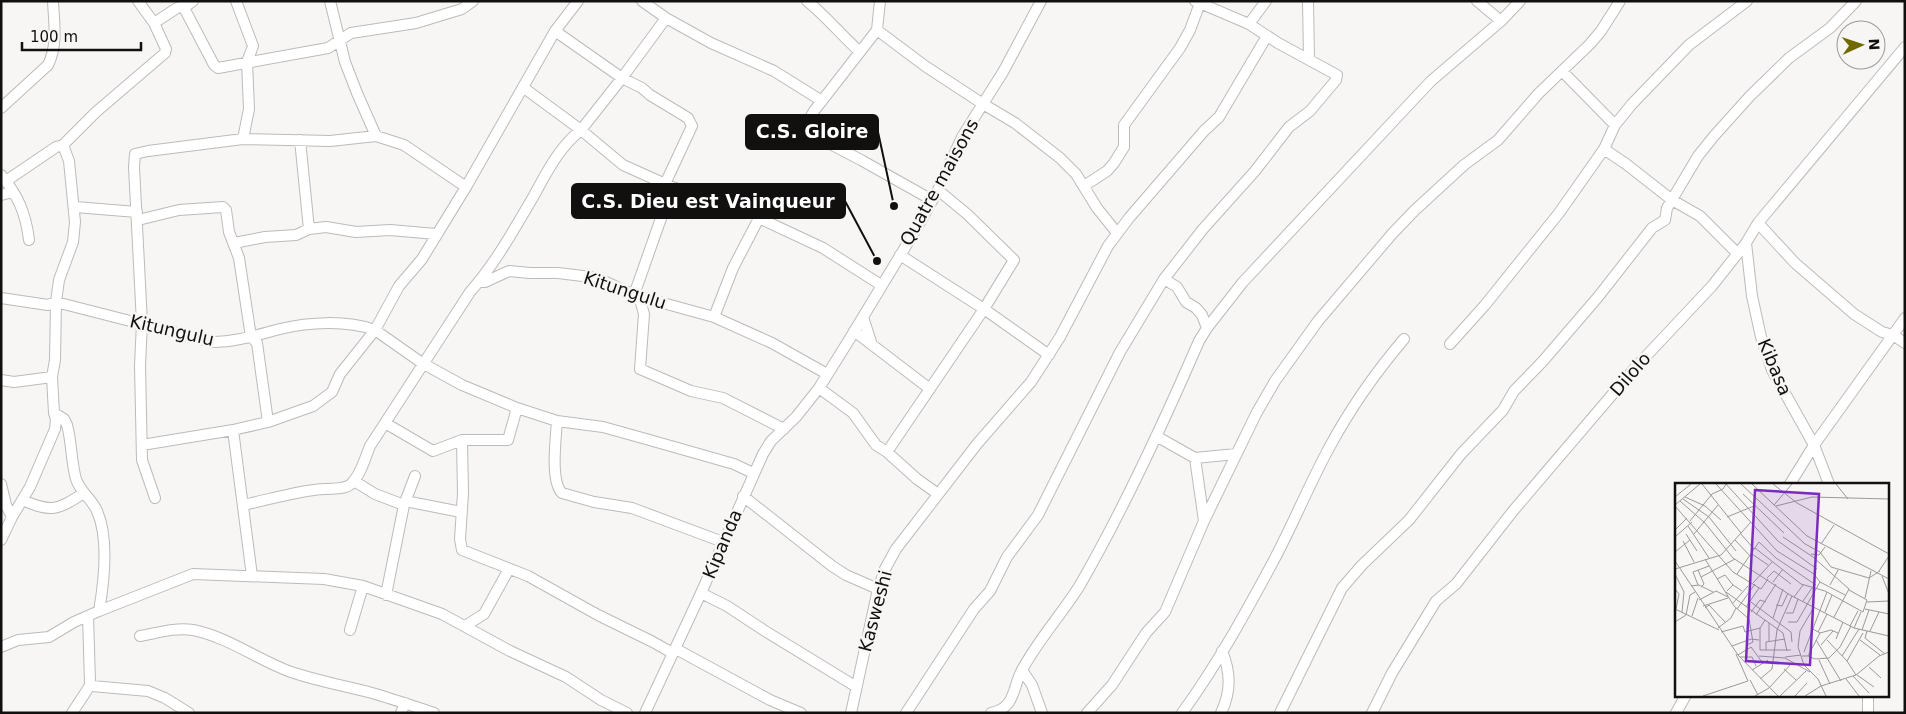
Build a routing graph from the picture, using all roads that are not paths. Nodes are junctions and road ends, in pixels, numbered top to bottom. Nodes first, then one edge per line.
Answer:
1 (53, 1) edge
2 (138, 1) edge
3 (236, 1) edge
4 (330, 1) edge
5 (473, 1) edge
6 (578, 1) edge
7 (642, 1) edge
8 (808, 1) edge
9 (880, 1) edge
10 (1041, 1) edge
11 (1266, 1) edge
12 (1308, 1) edge
13 (1477, 1) edge
14 (1520, 1) edge
15 (1620, 1) edge
16 (1747, 1) edge
17 (1856, 1) edge
18 (1198, 2) edge
19 (188, 4) edge
20 (1736, 6) edge
21 (666, 18) junction
22 (1501, 21) junction
23 (154, 23) junction
24 (1249, 24) junction
25 (877, 30) junction
26 (555, 31) junction
27 (1267, 36) junction
28 (340, 42) junction
29 (1905, 47) edge
30 (860, 52) junction
31 (1309, 59) junction
32 (247, 62) junction
33 (1562, 70) junction
34 (622, 78) junction
35 (524, 88) junction
36 (822, 102) junction
37 (983, 104) junction
38 (1, 108) edge
39 (1615, 125) junction
40 (581, 130) junction
41 (376, 136) junction
42 (243, 139) junction
43 (300, 140) junction
44 (63, 145) junction
45 (1604, 149) junction
46 (4, 178) edge
47 (668, 185) junction
48 (1084, 186) junction
49 (466, 187) junction
50 (938, 190) junction
51 (13, 192) junction
52 (1, 195) edge
53 (932, 200) junction
54 (1672, 200) junction
55 (74, 207) junction
56 (138, 216) junction
57 (759, 218) junction
58 (1758, 223) junction
59 (309, 229) junction
60 (1117, 233) junction
61 (436, 234) junction
62 (29, 240) dead end
63 (1746, 242) junction
64 (234, 243) junction
65 (1737, 253) junction
66 (900, 254) junction
67 (492, 263) junction
68 (504, 272) junction
69 (1164, 279) junction
70 (479, 282) junction
71 (882, 285) junction
72 (636, 295) junction
73 (1, 298) edge
74 (56, 302) junction
75 (984, 309) junction
76 (714, 317) junction
77 (863, 317) junction
78 (1905, 318) edge
79 (142, 324) junction
80 (1207, 328) junction
81 (375, 330) junction
82 (854, 331) junction
83 (1893, 335) junction
84 (251, 337) junction
85 (1404, 339) dead end
86 (1905, 343) edge
87 (1450, 344) dead end
88 (872, 345) junction
89 (1049, 355) junction
90 (422, 363) junction
91 (827, 374) junction
92 (52, 378) junction
93 (1, 380) edge
94 (819, 388) junction
95 (930, 389) junction
96 (517, 408) junction
97 (54, 413) junction
98 (557, 421) junction
99 (268, 422) junction
100 (385, 423) junction
101 (784, 429) junction
102 (233, 430) junction
103 (1156, 436) junction
104 (462, 440) junction
105 (142, 445) junction
106 (1814, 445) junction
107 (887, 452) junction
108 (1236, 454) junction
109 (1195, 458) junction
110 (753, 473) junction
111 (415, 476) dead end
112 (354, 481) junction
113 (1791, 483) edge
114 (1829, 483) edge
115 (1, 484) edge
116 (84, 493) junction
117 (938, 494) junction
118 (743, 496) junction
119 (155, 498) dead end
120 (22, 500) junction
121 (404, 503) junction
122 (243, 505) junction
123 (461, 512) junction
124 (12, 517) junction
125 (1204, 521) junction
126 (1, 540) edge
127 (723, 542) junction
128 (509, 569) junction
129 (252, 576) junction
130 (363, 586) junction
131 (878, 589) junction
132 (701, 594) junction
133 (386, 595) junction
134 (99, 610) junction
135 (88, 616) junction
136 (465, 626) junction
137 (350, 630) dead end
138 (140, 636) dead end
139 (1, 647) edge
140 (676, 649) junction
141 (1222, 651) junction
142 (1022, 670) junction
143 (91, 684) junction
144 (855, 686) junction
145 (1685, 696) edge
146 (1868, 696) edge
147 (403, 708) edge
148 (852, 712) edge
149 (72, 713) edge
150 (189, 713) edge
151 (434, 713) edge
152 (627, 713) edge
153 (645, 713) edge
154 (801, 713) edge
155 (906, 713) edge
156 (991, 713) edge
157 (1042, 713) edge
158 (1087, 713) edge
159 (1182, 713) edge
160 (1221, 713) edge
161 (1280, 713) edge
162 (1372, 713) edge
163 (1676, 713) edge
164 (1868, 713) edge

1 - 38 street
2 - 23 street
3 - 32 street
4 - 28 street
5 - 28 street
6 - 26 street
7 - 21 street
8 - 30 street
9 - 25 street
10 - 37 street, Quatre maisons
11 - 24 street
12 - 31 street
13 - 22 street
14 - 22 street
15 - 33 street
16 - 20 street
17 - 54 street
18 - 24 street
18 - 48 street
19 - 23 street
19 - 32 street
20 - 39 street
21 - 34 street
21 - 36 street
22 - 80 street
23 - 44 street
24 - 27 street
25 - 30 street
25 - 37 street
26 - 34 street
26 - 35 street
27 - 31 street
27 - 60 street, Kasweshi
28 - 32 street
28 - 41 street
29 - 58 street, Dilolo
30 - 36 street
31 - 69 street
32 - 42 street
33 - 39 street
33 - 108 street
34 - 40 street
34 - 47 street
35 - 40 street
35 - 49 street
36 - 53 street
37 - 48 street
37 - 50 street, Quatre maisons
39 - 45 street
40 - 47 street
40 - 67 street
41 - 43 street
41 - 49 street
42 - 43 street
42 - 56 street
43 - 59 street
44 - 46 street
44 - 55 street
45 - 54 street
45 - 87 street
46 - 51 street
47 - 57 street
47 - 72 street
48 - 60 street
49 - 61 street
50 - 53 street, Quatre maisons
50 - 75 street
51 - 52 street
51 - 62 street
53 - 66 street, Quatre maisons
54 - 65 street
54 - 161 street
55 - 56 street
55 - 74 street
56 - 64 street
56 - 79 street
57 - 71 street
57 - 76 street
58 - 63 street, Dilolo
58 - 83 street
59 - 61 street
59 - 64 street
60 - 89 street, Kasweshi
61 - 81 street
63 - 65 street, Dilolo
63 - 106 street, Kibasa
64 - 84 street
65 - 162 street, Dilolo
66 - 71 street, Quatre maisons
66 - 75 street
67 - 68 street
67 - 70 street
68 - 70 street, Kitungulu
68 - 72 street, Kitungulu
69 - 80 street
69 - 155 street
70 - 90 street
71 - 77 street, Quatre maisons
72 - 76 street, Kitungulu
72 - 101 street
73 - 74 street, Kitungulu
74 - 79 street, Kitungulu
74 - 92 street
75 - 89 street
75 - 95 street
76 - 91 street, Kitungulu
77 - 82 street, Quatre maisons
77 - 88 street
78 - 83 street
79 - 84 street, Kitungulu
79 - 105 street
80 - 103 street
81 - 84 street, Kitungulu
81 - 90 street, Kitungulu
81 - 99 street
82 - 88 street
82 - 91 street, Quatre maisons
83 - 86 street
83 - 106 street
84 - 99 street
85 - 141 street
88 - 95 street
89 - 117 street, Kasweshi
90 - 96 street, Kitungulu
90 - 100 street
91 - 94 street, Quatre maisons
92 - 93 street
92 - 97 street
94 - 101 street, Kipanda
94 - 107 street
95 - 107 street
96 - 98 street, Kitungulu
96 - 104 street
97 - 116 street
97 - 120 street
98 - 110 street, Kitungulu
98 - 127 street
99 - 102 street
100 - 104 street
100 - 112 street
101 - 110 street, Kipanda
102 - 105 street
102 - 122 street
103 - 109 street
103 - 142 street
104 - 123 street
105 - 119 street
106 - 113 street
106 - 114 street, Kibasa
107 - 117 street
108 - 109 street
108 - 125 street
109 - 125 street
110 - 118 street, Kipanda
111 - 121 street
112 - 121 street
112 - 122 street
115 - 124 street
116 - 120 street
116 - 134 street
117 - 131 street, Kasweshi
118 - 127 street, Kipanda
118 - 131 street
120 - 124 street
121 - 123 street
121 - 133 street
122 - 129 street
123 - 128 street
124 - 126 street
125 - 158 street
127 - 132 street, Kipanda
128 - 136 street
128 - 140 street
129 - 130 street
129 - 134 street
130 - 133 street
130 - 137 street
131 - 144 street, Kasweshi
132 - 140 street, Kipanda
132 - 144 street
133 - 136 street
134 - 135 street
135 - 139 street
135 - 143 street
136 - 152 street
138 - 147 street
140 - 153 street, Kipanda
140 - 154 street
141 - 159 street
141 - 160 street
142 - 156 street
142 - 157 street
143 - 149 street
143 - 150 street
144 - 148 street, Kasweshi
145 - 163 street
146 - 164 street
147 - 151 street

